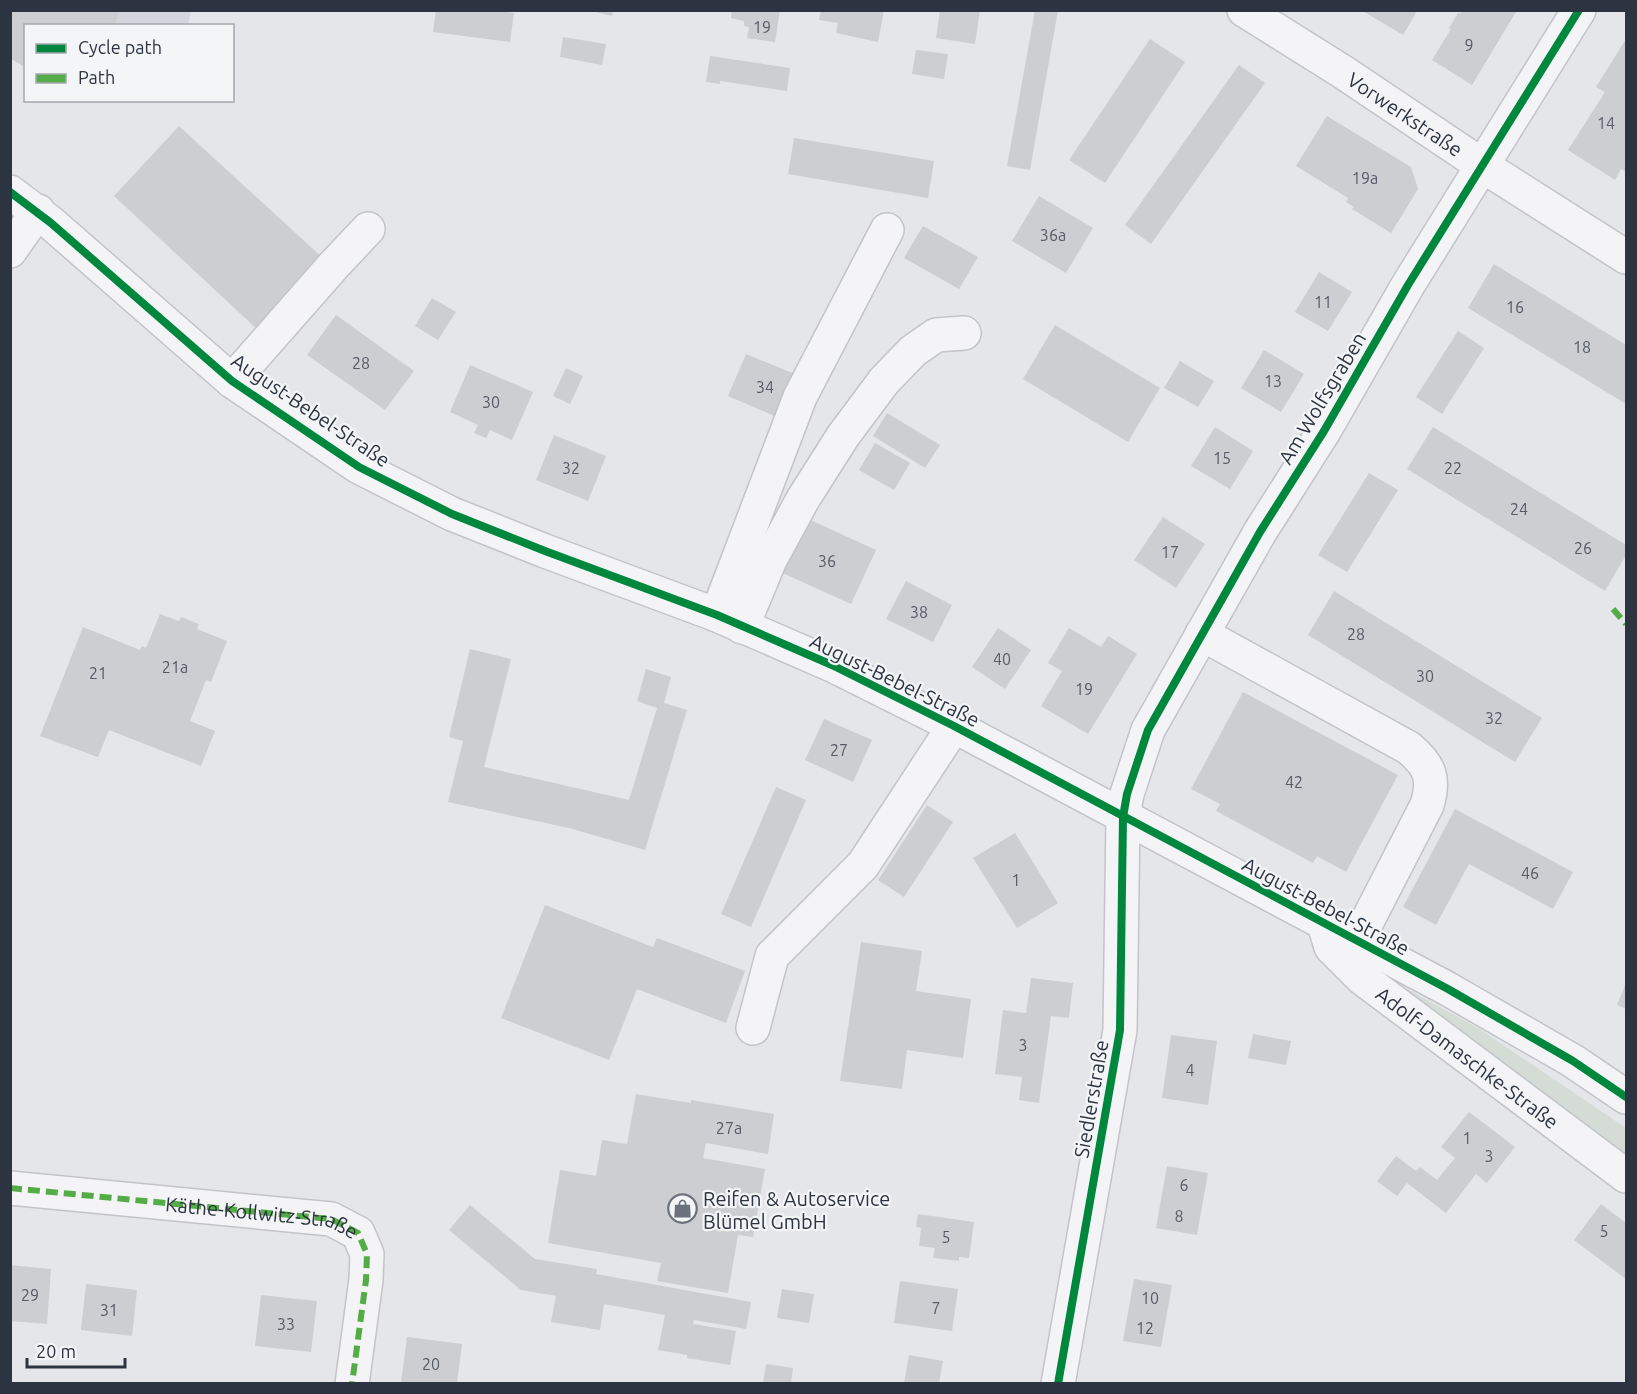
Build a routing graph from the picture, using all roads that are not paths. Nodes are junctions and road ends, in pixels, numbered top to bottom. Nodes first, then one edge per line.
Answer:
1 (1244, 10) edge
2 (1579, 10) edge
3 (1483, 166) junction
4 (10, 192) edge
5 (38, 212) junction
6 (368, 229) dead end
7 (887, 230) dead end
8 (10, 251) edge
9 (1626, 257) edge
10 (964, 333) dead end
11 (232, 381) junction
12 (729, 621) junction
13 (1202, 634) junction
14 (954, 726) junction
15 (1123, 817) junction
16 (1324, 924) junction
17 (1357, 941) junction
18 (753, 1028) dead end
19 (1626, 1097) edge
20 (1626, 1176) edge
21 (10, 1188) edge
22 (352, 1383) edge
23 (1058, 1383) edge

1 - 3 street, Vorwerkstraße
2 - 3 street, Am Wolfsgraben
3 - 9 street, Vorwerkstraße
3 - 13 street, Am Wolfsgraben
4 - 5 street, August-Bebel-Straße
5 - 8 street
5 - 11 street, August-Bebel-Straße
6 - 11 street
7 - 12 street
10 - 12 street
11 - 12 street, August-Bebel-Straße
12 - 14 street, August-Bebel-Straße
13 - 15 street, Am Wolfsgraben
13 - 17 street
14 - 15 street, August-Bebel-Straße
14 - 18 street
15 - 16 street, August-Bebel-Straße
15 - 23 street, Siedlerstraße
16 - 17 street, August-Bebel-Straße
16 - 20 street, Adolf-Damaschke-Straße
17 - 19 street, August-Bebel-Straße
21 - 22 street, Käthe-Kollwitz-Straße

